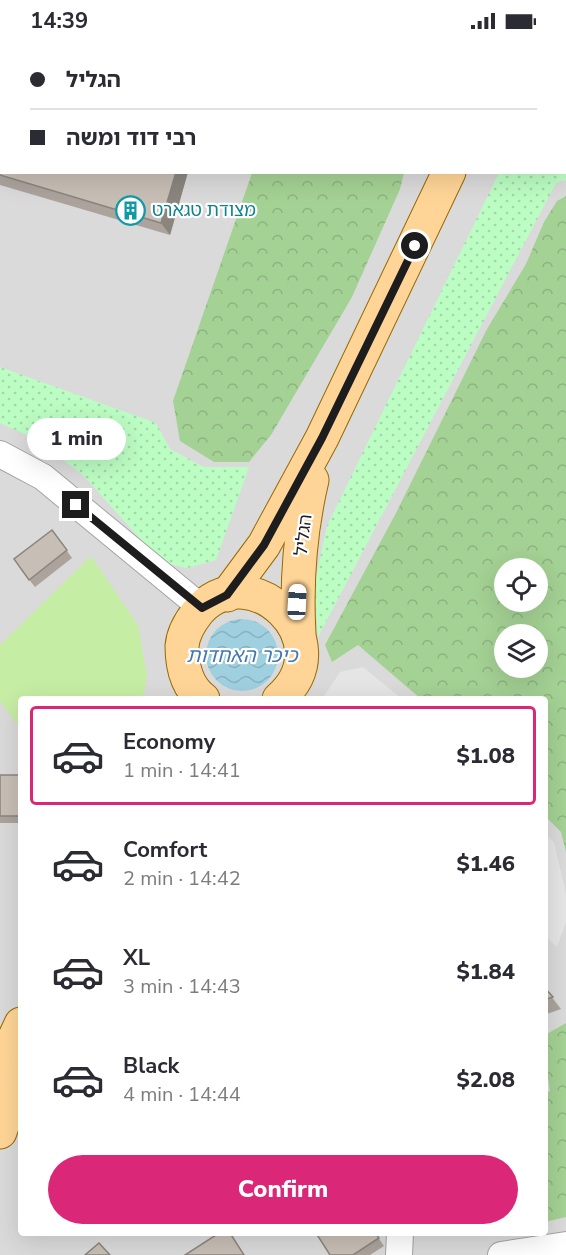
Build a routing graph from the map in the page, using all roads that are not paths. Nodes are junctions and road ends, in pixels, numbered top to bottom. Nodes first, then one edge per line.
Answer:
1 (448, 174) edge
2 (322, 438) junction
3 (0, 454) edge
4 (214, 602) junction
5 (299, 634) junction
6 (182, 661) junction
7 (176, 696) edge
8 (201, 696) edge
9 (284, 696) edge
10 (18, 1031) edge
11 (0, 1070) edge
12 (18, 1080) edge
13 (0, 1132) edge
14 (400, 1236) edge
15 (566, 1245) edge
16 (399, 1255) edge
17 (501, 1255) edge

1 - 2 main road, הגליל
2 - 4 main road, הגליל
2 - 5 main road, הגליל
3 - 4 street
4 - 5 main road
4 - 6 main road, הגליל
5 - 9 main road, הגליל
6 - 7 main road
6 - 8 main road
10 - 11 main road
12 - 13 main road
14 - 16 street
15 - 17 street

